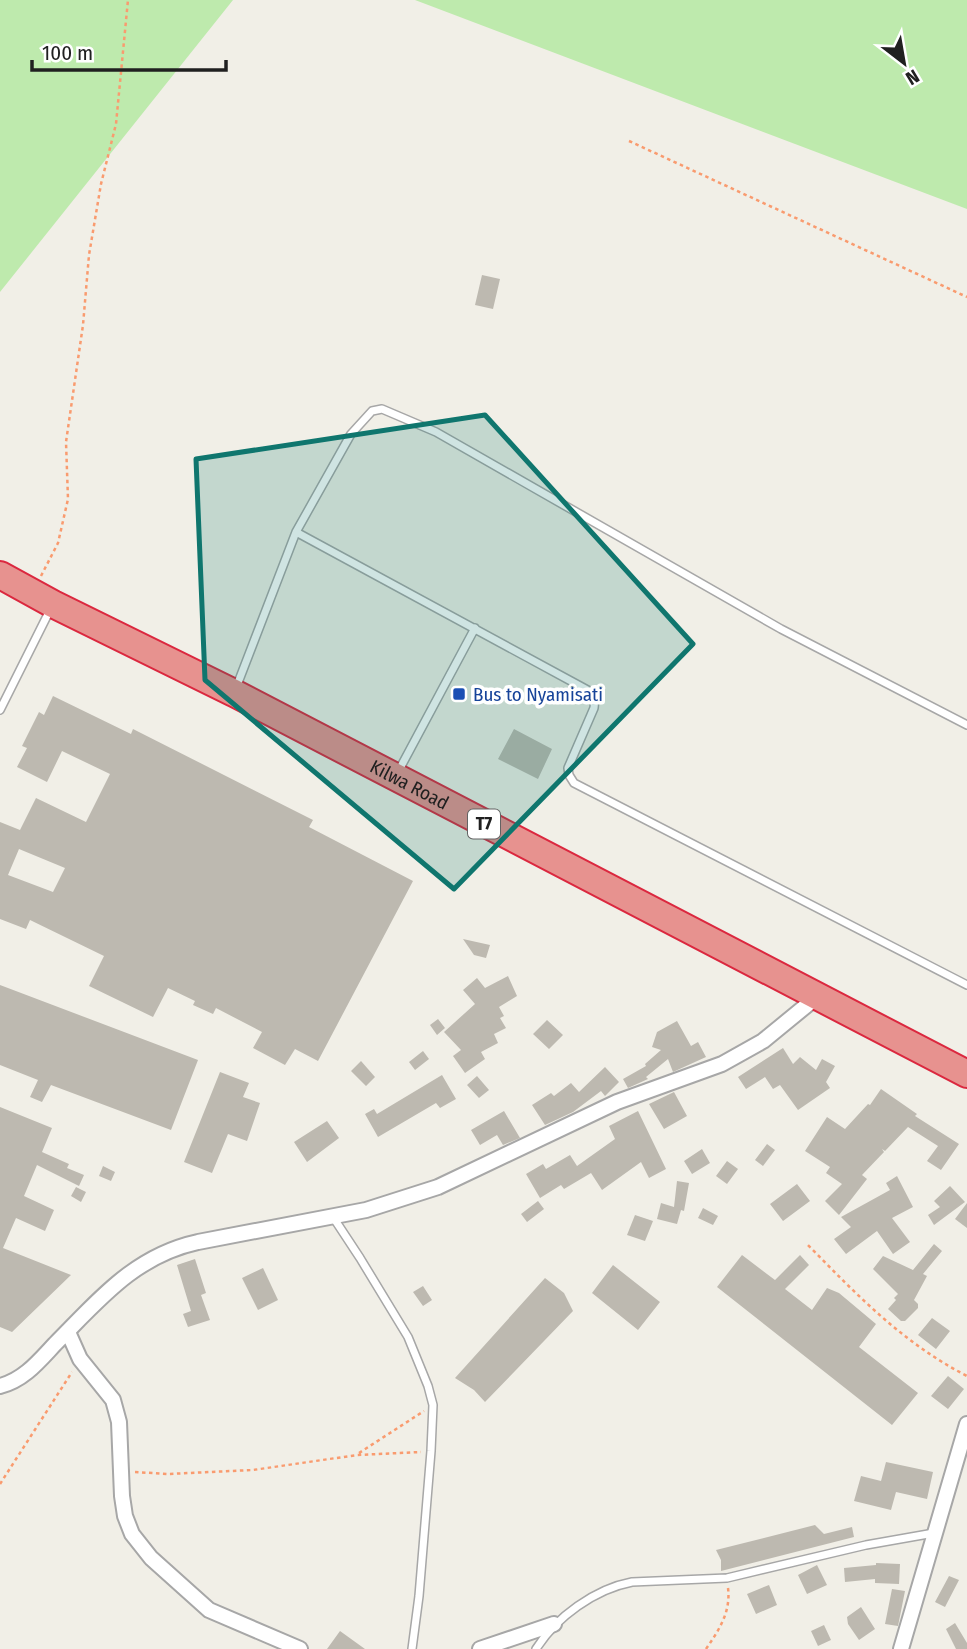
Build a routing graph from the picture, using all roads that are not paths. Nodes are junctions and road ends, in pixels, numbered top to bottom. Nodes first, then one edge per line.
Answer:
1 (296, 532) junction
2 (0, 575) edge
3 (43, 598) junction
4 (475, 628) junction
5 (234, 693) junction
6 (0, 710) edge
7 (967, 725) edge
8 (396, 778) junction
9 (967, 985) edge
10 (818, 996) junction
11 (967, 1074) edge
12 (332, 1216) junction
13 (68, 1332) junction
14 (0, 1386) edge
15 (967, 1424) edge
16 (935, 1533) junction
17 (554, 1624) junction
18 (300, 1649) edge
19 (412, 1649) edge
20 (480, 1649) edge
21 (536, 1649) edge
22 (901, 1649) edge

1 - 4 lane
1 - 5 lane
1 - 7 lane
2 - 3 highway, Kilwa Road / T7
3 - 5 highway, Kilwa Road / T7
3 - 6 lane
4 - 8 lane
4 - 9 lane
5 - 8 highway, Kilwa Road / T7
8 - 10 highway, Kilwa Road / T7
10 - 11 highway, Kilwa Road / T7
10 - 12 street
12 - 13 street
12 - 19 lane
13 - 14 street
13 - 18 street
15 - 16 street
16 - 17 lane
16 - 22 street
17 - 20 street
17 - 21 lane

